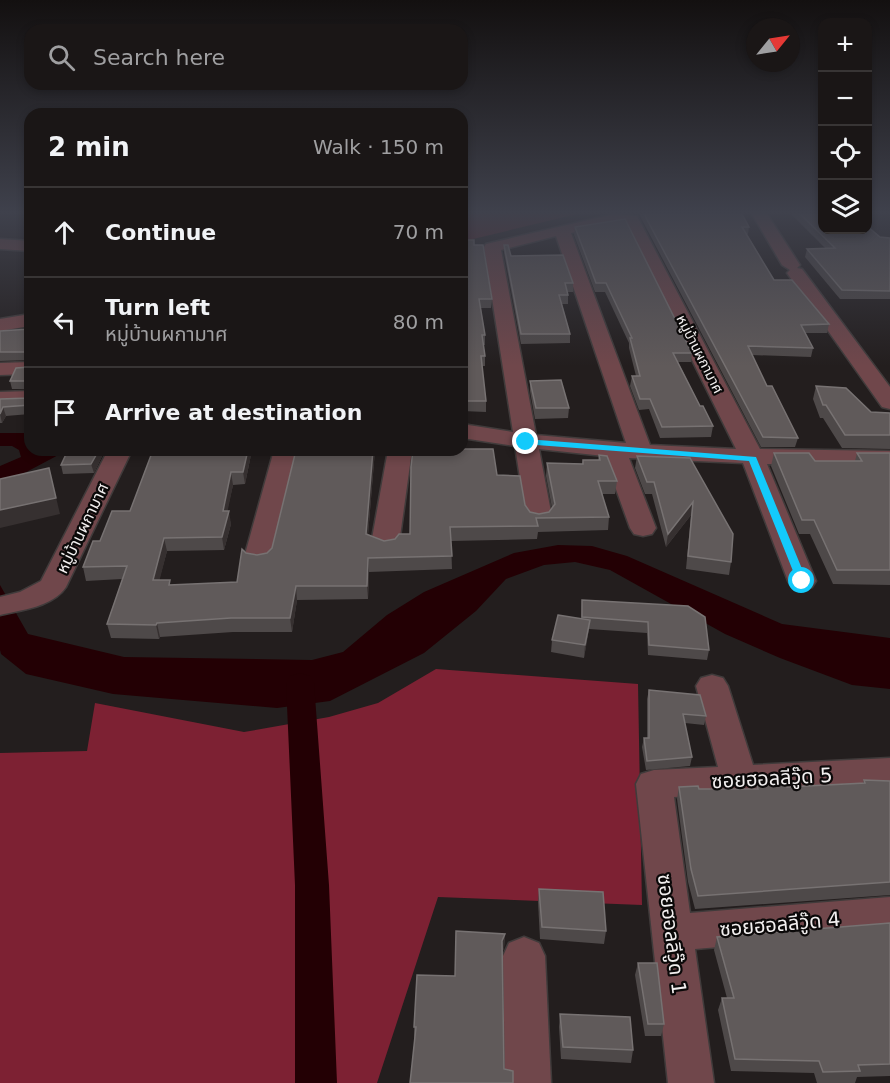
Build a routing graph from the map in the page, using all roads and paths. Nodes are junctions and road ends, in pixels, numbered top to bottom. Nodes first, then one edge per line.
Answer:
1 (495, 265) edge
2 (574, 265) edge
3 (655, 265) edge
4 (790, 265) edge
5 (24, 321) edge
6 (0, 325) edge
7 (0, 369) edge
8 (24, 369) edge
9 (24, 398) edge
10 (0, 399) edge
11 (890, 402) edge
12 (468, 432) edge
13 (526, 442) junction
14 (614, 449) junction
15 (642, 452) junction
16 (117, 456) edge
17 (284, 456) edge
18 (399, 456) edge
19 (753, 458) junction
20 (890, 458) edge
21 (538, 517) edge
22 (643, 528) dead end
23 (385, 544) edge
24 (258, 558) edge
25 (802, 581) dead end
26 (0, 606) edge
27 (712, 686) dead end
28 (890, 772) edge
29 (739, 779) junction
30 (654, 784) joint
31 (890, 915) edge
32 (671, 933) junction
33 (524, 956) dead end
34 (528, 1083) edge
35 (691, 1083) edge

1 - 13 street, หมู่บ้านผกามาศ
2 - 15 street
3 - 19 street, หมู่บ้านผกามาศ
4 - 11 street
5 - 6 street
7 - 8 street
9 - 10 street
12 - 13 street
13 - 14 street
13 - 21 street
14 - 15 street
14 - 22 street
15 - 19 street
16 - 26 street, หมู่บ้านผกามาศ
17 - 24 street
18 - 23 street
19 - 20 street
19 - 25 street
27 - 29 street
28 - 29 street, ซอยฮอลลีวู๊ด 5
29 - 30 street, ซอยฮอลลีวู๊ด 5
30 - 32 street, ซอยฮอลลีวู๊ด 1
31 - 32 street, ซอยฮอลลีวู๊ด 4
32 - 35 street, ซอยฮอลลีวู๊ด 1
33 - 34 street

